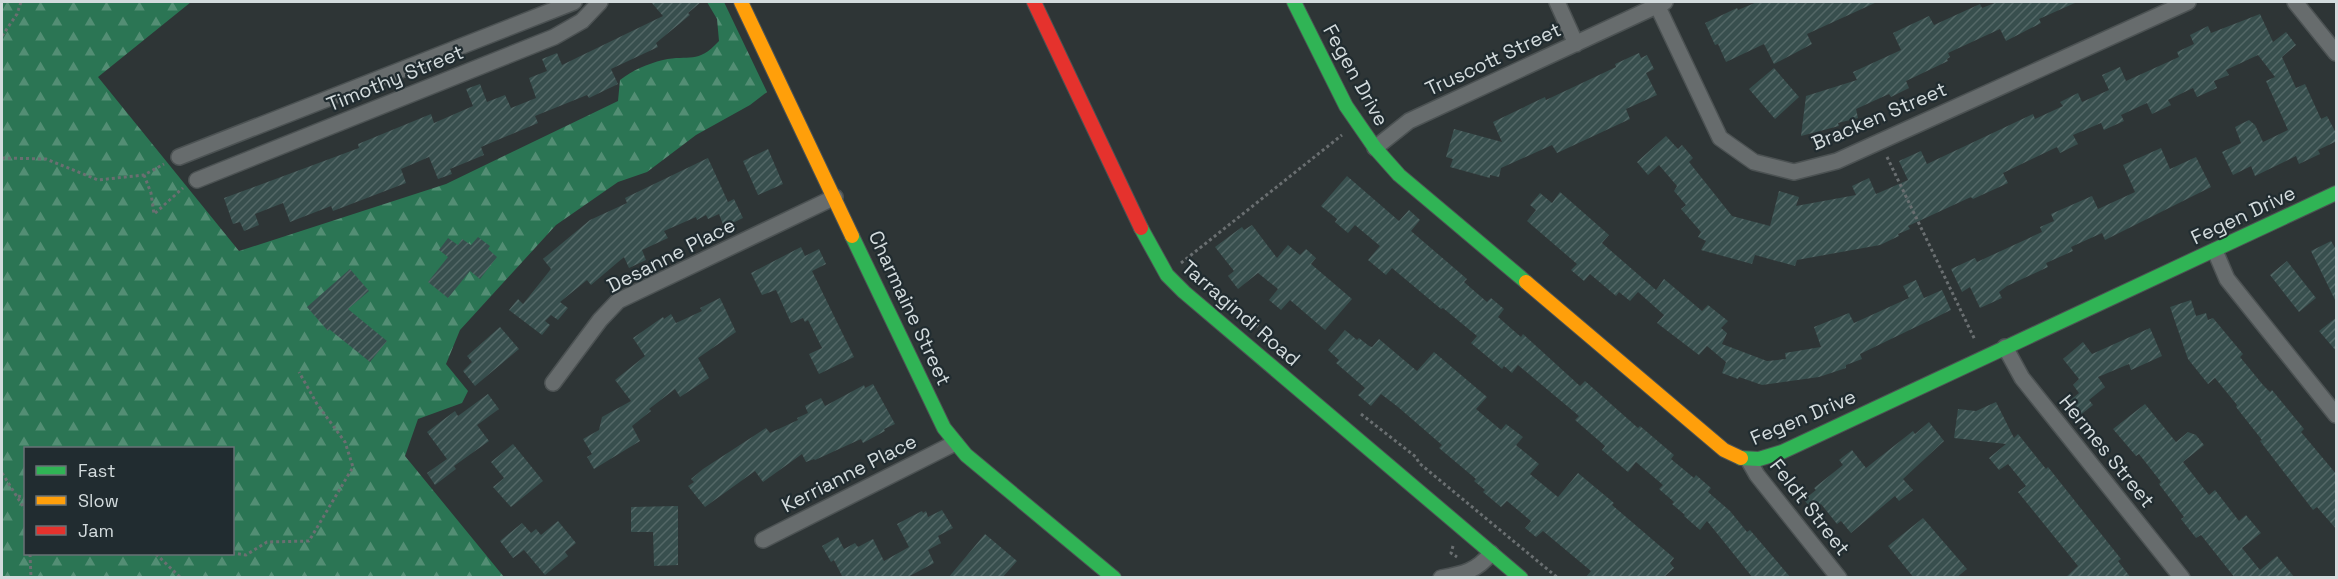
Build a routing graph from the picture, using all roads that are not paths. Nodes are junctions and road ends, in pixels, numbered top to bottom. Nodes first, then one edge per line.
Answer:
1 (574, 2) edge
2 (600, 2) edge
3 (741, 2) edge
4 (1034, 2) edge
5 (1294, 2) edge
6 (1557, 2) edge
7 (2188, 2) edge
8 (2295, 2) edge
9 (1661, 3) edge
10 (1576, 44) junction
11 (2337, 53) edge
12 (1375, 148) junction
13 (179, 157) road end
14 (197, 180) road end
15 (2337, 193) edge
16 (835, 197) junction
17 (2215, 251) junction
18 (2005, 347) junction
19 (554, 383) dead end
20 (2337, 415) edge
21 (955, 443) junction
22 (1749, 461) junction
23 (763, 540) dead end
24 (1491, 553) junction
25 (1114, 578) edge
26 (1441, 578) edge
27 (1521, 578) edge
28 (1839, 578) edge
29 (2182, 578) edge

1 - 13 street, Timothy Street
2 - 14 street, Timothy Street
3 - 16 street, Charmaine Street
4 - 24 street, Tarragindi Road
5 - 12 street, Fegen Drive
6 - 10 street
7 - 9 street, Bracken Street
8 - 11 street
9 - 10 street, Truscott Street
10 - 12 street, Truscott Street
12 - 22 street, Fegen Drive
15 - 17 street, Fegen Drive
16 - 19 street, Desanne Place
16 - 21 street, Charmaine Street
17 - 18 street, Fegen Drive
17 - 20 street
18 - 22 street, Fegen Drive
18 - 29 street, Hermes Street
21 - 23 street, Kerrianne Place
21 - 25 street, Charmaine Street
22 - 28 street, Feldt Street
24 - 26 street
24 - 27 street, Tarragindi Road

